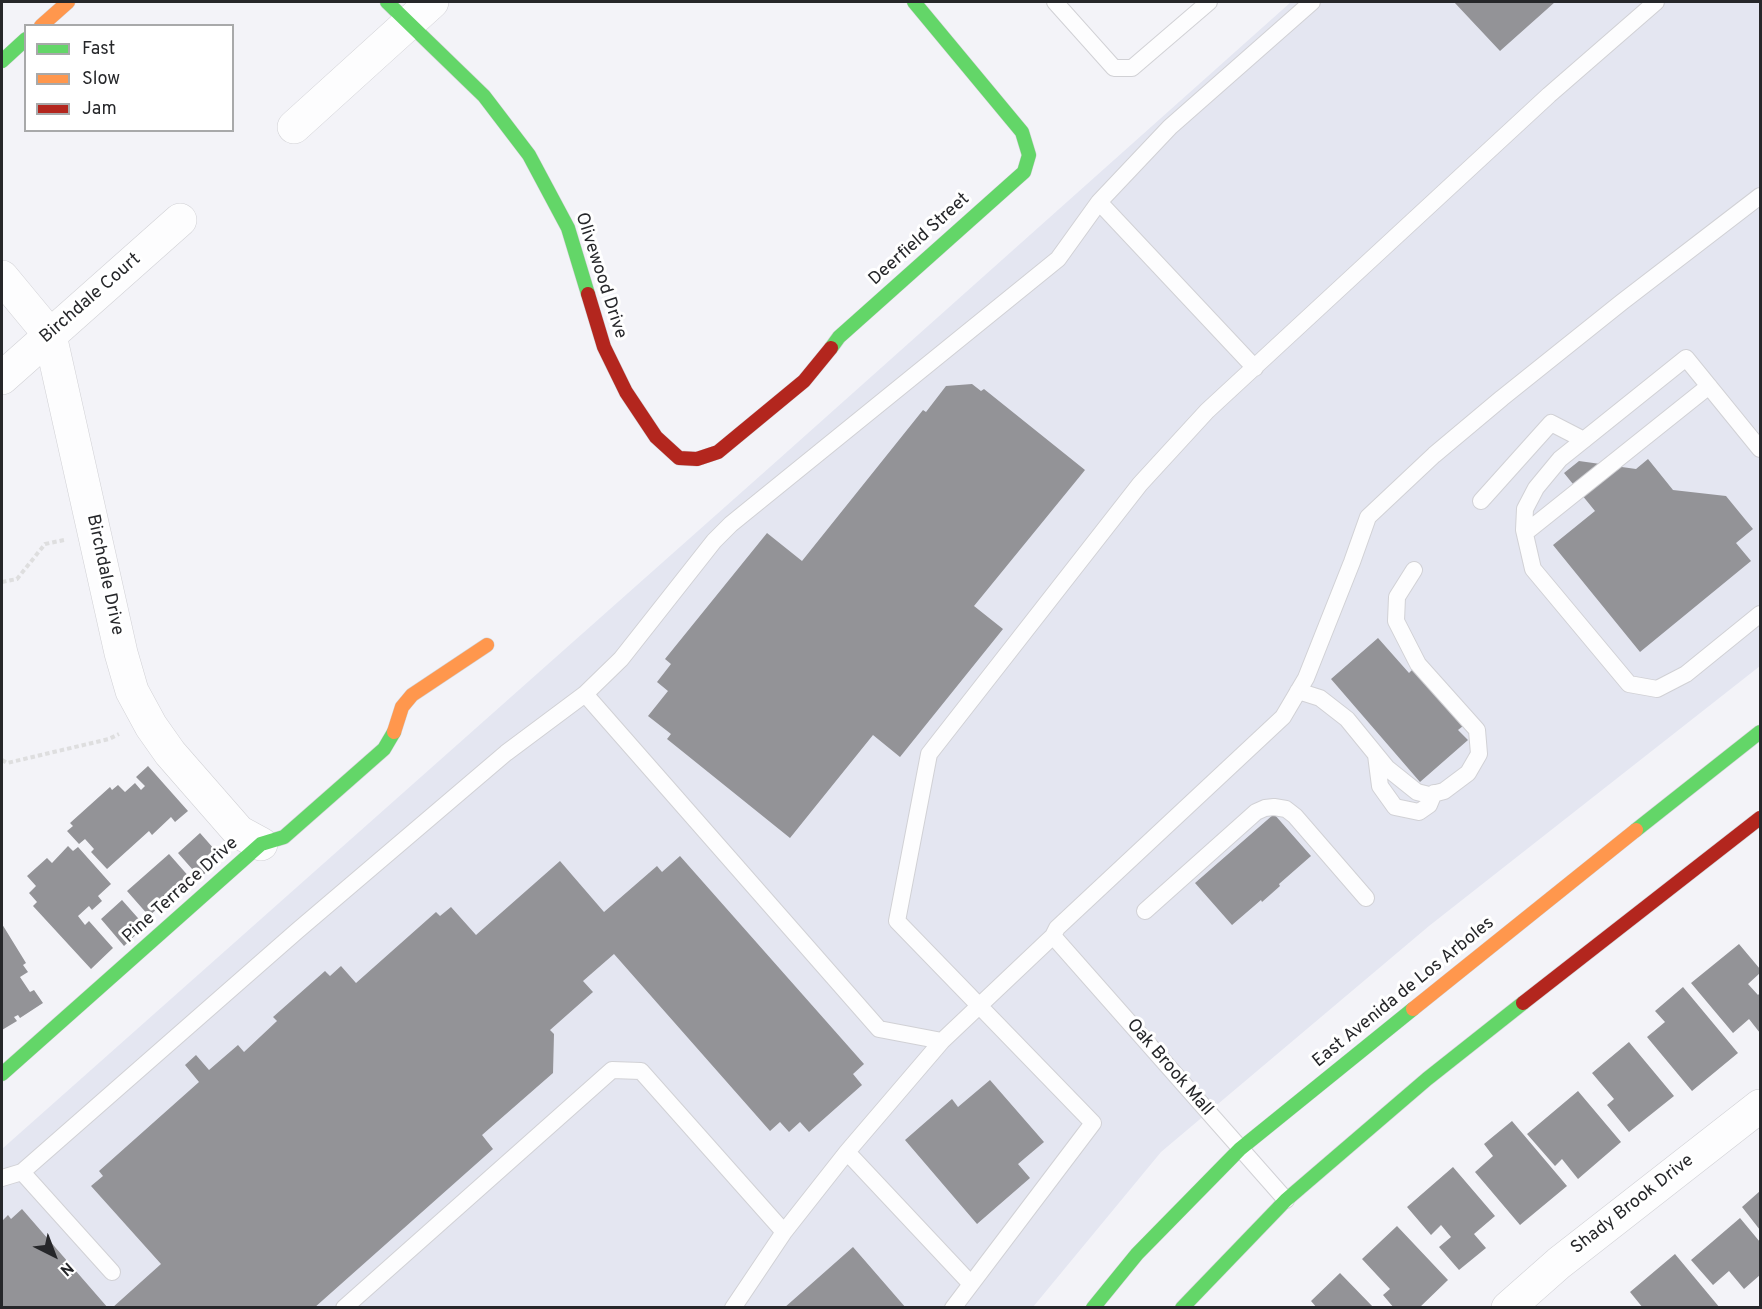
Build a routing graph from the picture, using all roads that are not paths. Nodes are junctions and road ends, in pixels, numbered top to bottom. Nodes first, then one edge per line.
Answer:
1 (68, 2) edge
2 (432, 2) edge
3 (914, 2) edge
4 (1055, 2) edge
5 (1209, 2) edge
6 (1312, 2) edge
7 (1656, 2) edge
8 (398, 13) edge
9 (43, 24) edge
10 (24, 41) edge
11 (2, 61) edge
12 (294, 127) dead end
13 (1761, 196) edge
14 (1099, 202) junction
15 (180, 220) dead end
16 (2, 277) edge
17 (50, 334) junction
18 (1255, 368) junction
19 (2, 378) edge
20 (1709, 386) junction
21 (1584, 440) junction
22 (1761, 449) edge
23 (679, 458) joint
24 (1481, 501) dead end
25 (1525, 533) junction
26 (1414, 570) dead end
27 (1761, 614) edge
28 (487, 645) dead end
29 (1298, 691) junction
30 (585, 694) junction
31 (1761, 732) edge
32 (1376, 754) junction
33 (1434, 793) junction
34 (1761, 818) edge
35 (261, 844) junction
36 (1366, 898) dead end
37 (1145, 911) dead end
38 (1053, 936) junction
39 (979, 1005) junction
40 (942, 1041) junction
41 (2, 1074) edge
42 (1761, 1106) edge
43 (1240, 1149) junction
44 (847, 1152) junction
45 (22, 1172) junction
46 (2, 1178) edge
47 (1286, 1200) junction
48 (784, 1232) junction
49 (112, 1272) dead end
50 (971, 1284) junction
51 (344, 1308) edge
52 (733, 1308) edge
53 (953, 1308) edge
54 (1093, 1308) edge
55 (1182, 1308) edge
56 (1508, 1308) edge

1 - 9 street
2 - 8 street
3 - 23 street, Deerfield Street
4 - 5 lane
6 - 14 lane
7 - 18 lane
8 - 12 street
8 - 23 street, Olivewood Drive
10 - 11 street
13 - 29 lane
14 - 18 lane
14 - 30 lane
15 - 17 street, Birchdale Court
16 - 17 street, Birchdale Drive
17 - 19 street, Birchdale Court
17 - 35 street, Birchdale Drive
18 - 39 lane
20 - 21 lane
20 - 22 lane
20 - 25 lane
21 - 24 lane
21 - 25 lane
25 - 27 lane
26 - 33 lane
28 - 35 street, Pine Terrace Drive
29 - 32 lane
29 - 38 lane
30 - 40 lane
30 - 45 lane
31 - 43 street, East Avenida de Los Arboles
32 - 33 lane
32 - 33 lane
34 - 47 street
35 - 41 street, Pine Terrace Drive
36 - 37 lane
38 - 39 lane
38 - 43 lane, Oak Brook Mall
39 - 40 lane
39 - 50 lane
40 - 44 lane
42 - 56 street, Shady Brook Drive
43 - 47 lane, Oak Brook Mall
43 - 54 street, East Avenida de Los Arboles
44 - 48 lane
44 - 50 lane
45 - 46 lane
45 - 49 lane
47 - 55 street
48 - 51 lane
48 - 52 lane
50 - 53 lane

